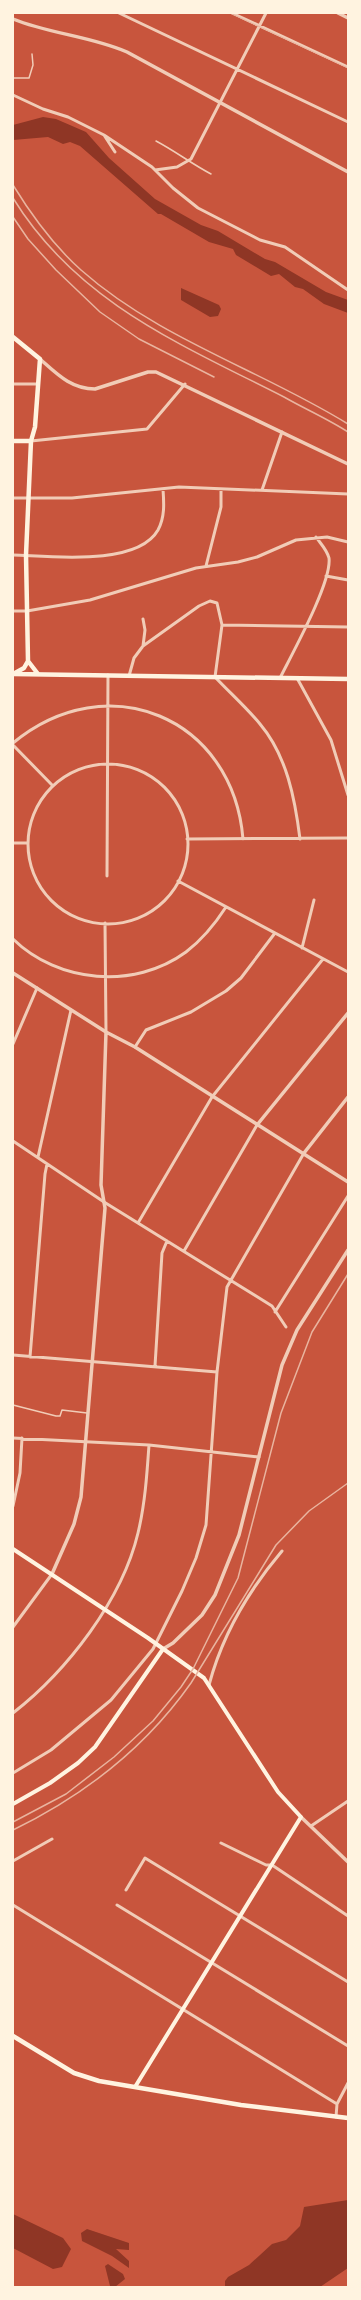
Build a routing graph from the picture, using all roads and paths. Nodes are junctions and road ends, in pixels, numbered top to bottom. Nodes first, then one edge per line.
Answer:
1 (119, 13) edge
2 (232, 13) edge
3 (266, 13) edge
4 (338, 13) edge
5 (348, 18) edge
6 (13, 19) edge
7 (260, 26) junction
8 (32, 54) dead end
9 (348, 67) edge
10 (237, 68) junction
11 (13, 78) edge
12 (13, 95) edge
13 (221, 103) junction
14 (348, 122) edge
15 (104, 135) junction
16 (156, 141) dead end
17 (114, 152) dead end
18 (189, 162) junction
19 (155, 170) junction
20 (348, 172) edge
21 (211, 174) dead end
22 (348, 290) edge
23 (13, 338) edge
24 (40, 359) junction
25 (13, 384) edge
26 (38, 384) junction
27 (185, 384) junction
28 (282, 432) junction
29 (13, 441) edge
30 (31, 441) junction
31 (348, 464) edge
32 (163, 488) junction
33 (221, 488) junction
34 (262, 490) junction
35 (348, 494) edge
36 (13, 498) edge
37 (29, 498) junction
38 (316, 537) junction
39 (348, 542) edge
40 (13, 555) edge
41 (26, 555) junction
42 (206, 566) junction
43 (326, 576) junction
44 (348, 580) edge
45 (13, 611) edge
46 (27, 611) junction
47 (143, 619) dead end
48 (222, 625) junction
49 (306, 626) junction
50 (348, 627) edge
51 (143, 646) junction
52 (28, 661) junction
53 (14, 674) edge
54 (38, 674) junction
55 (108, 675) junction
56 (129, 676) junction
57 (216, 677) junction
58 (280, 678) junction
59 (297, 678) junction
60 (348, 679) edge
61 (108, 705) junction
62 (13, 744) edge
63 (107, 764) junction
64 (53, 786) junction
65 (348, 795) edge
66 (300, 838) junction
67 (348, 838) edge
68 (187, 839) junction
69 (243, 839) junction
70 (13, 843) edge
71 (28, 843) junction
72 (107, 876) dead end
73 (178, 881) junction
74 (314, 900) dead end
75 (226, 907) junction
76 (105, 924) junction
77 (276, 933) junction
78 (13, 939) edge
79 (302, 948) junction
80 (323, 959) junction
81 (348, 972) edge
82 (13, 973) edge
83 (105, 977) junction
84 (37, 988) junction
85 (70, 1010) junction
86 (348, 1013) edge
87 (106, 1032) junction
88 (13, 1044) edge
89 (135, 1047) junction
90 (212, 1097) junction
91 (348, 1097) edge
92 (257, 1125) junction
93 (13, 1141) edge
94 (304, 1154) junction
95 (38, 1157) junction
96 (47, 1164) junction
97 (348, 1182) edge
98 (348, 1196) edge
99 (104, 1202) junction
100 (138, 1223) junction
101 (167, 1241) junction
102 (348, 1250) edge
103 (184, 1251) junction
104 (230, 1280) junction
105 (275, 1312) junction
106 (286, 1327) dead end
107 (13, 1355) edge
108 (30, 1357) junction
109 (92, 1362) junction
110 (155, 1366) junction
111 (217, 1372) junction
112 (13, 1405) edge
113 (89, 1414) junction
114 (13, 1438) edge
115 (22, 1438) junction
116 (87, 1441) junction
117 (149, 1445) junction
118 (212, 1450) junction
119 (259, 1456) junction
120 (13, 1506) edge
121 (13, 1549) edge
122 (282, 1551) dead end
123 (52, 1574) junction
124 (104, 1609) junction
125 (13, 1627) edge
126 (156, 1644) junction
127 (163, 1650) junction
128 (209, 1685) junction
129 (13, 1713) edge
130 (13, 1773) edge
131 (348, 1801) edge
132 (13, 1804) edge
133 (301, 1817) junction
134 (311, 1826) junction
135 (52, 1839) dead end
136 (220, 1843) dead end
137 (13, 1861) edge
138 (348, 1862) edge
139 (272, 1865) junction
140 (126, 1890) dead end
141 (13, 1905) edge
142 (117, 1905) dead end
143 (240, 1916) junction
144 (348, 1916) edge
145 (210, 1963) junction
146 (348, 1982) edge
147 (182, 2008) junction
148 (13, 2036) edge
149 (348, 2046) edge
150 (348, 2083) edge
151 (136, 2087) junction
152 (337, 2104) junction
153 (336, 2117) junction
154 (348, 2118) edge

1 - 10 street
2 - 7 street
3 - 7 street
4 - 5 street
6 - 13 street
7 - 9 street
7 - 10 street
8 - 11 lane
10 - 13 street
10 - 14 street
12 - 15 street
13 - 18 street
13 - 20 street
15 - 17 street
15 - 19 street
16 - 18 lane
18 - 19 street
18 - 21 lane
19 - 22 street
23 - 24 main road
24 - 26 main road
24 - 27 street
25 - 26 street
26 - 30 main road
27 - 28 street
27 - 30 street
28 - 31 street
28 - 34 street
29 - 30 main road
30 - 37 main road
32 - 33 street
32 - 37 street
32 - 41 street
33 - 34 street
33 - 42 street
34 - 35 street
36 - 37 street
37 - 41 main road
38 - 39 street
38 - 42 street
38 - 43 street
40 - 41 street
41 - 46 main road
42 - 46 street
43 - 44 street
43 - 49 street
45 - 46 street
46 - 52 main road
47 - 51 street
48 - 49 street
48 - 51 street
48 - 57 street
49 - 50 street
49 - 58 street
51 - 56 street
52 - 53 main road
52 - 54 main road
53 - 54 main road
54 - 55 main road
55 - 56 main road
55 - 61 street
56 - 57 main road
57 - 58 main road
57 - 66 street
58 - 59 main road
59 - 60 main road
59 - 65 street
61 - 62 street
61 - 63 street
61 - 69 street
62 - 64 street
63 - 64 street
63 - 68 street
63 - 72 street
64 - 71 street
66 - 67 street
66 - 69 street
68 - 69 street
68 - 73 street
70 - 71 street
71 - 76 street
73 - 75 street
73 - 76 street
74 - 79 street
75 - 77 street
75 - 83 street
76 - 83 street
77 - 79 street
77 - 89 street
78 - 83 street
79 - 80 street
80 - 81 street
80 - 90 street
82 - 84 street
83 - 87 street
84 - 85 street
84 - 88 street
85 - 87 street
85 - 95 street
86 - 92 street
87 - 89 street
87 - 99 street
89 - 90 street
90 - 92 street
90 - 100 street
91 - 94 street
92 - 94 street
92 - 103 street
93 - 95 street
94 - 97 street
94 - 104 street
95 - 96 street
96 - 99 street
96 - 108 street
98 - 105 street
99 - 100 street
99 - 109 street
100 - 101 street
101 - 103 street
101 - 110 street
102 - 119 street
103 - 104 street
104 - 105 street
104 - 111 street
105 - 106 street
107 - 108 street
108 - 109 street
109 - 110 street
109 - 113 street
110 - 111 street
111 - 118 street
112 - 113 lane
113 - 116 street
114 - 115 street
115 - 116 street
115 - 120 street
116 - 117 street
116 - 123 street
117 - 118 street
117 - 124 street
118 - 119 street
118 - 126 street
119 - 127 street
121 - 123 main road
122 - 128 street
123 - 124 main road
123 - 125 street
124 - 126 main road
124 - 129 street
126 - 127 main road
126 - 130 street
127 - 128 main road
127 - 132 main road
128 - 133 main road
131 - 134 street
133 - 134 street
133 - 139 main road
134 - 138 street
135 - 137 street
136 - 139 street
139 - 143 main road
139 - 144 street
140 - 143 street
141 - 147 street
142 - 145 street
143 - 145 main road
143 - 146 street
145 - 147 main road
145 - 149 street
147 - 151 main road
147 - 152 street
148 - 151 main road
150 - 152 street
151 - 153 main road
152 - 153 street
153 - 154 main road

